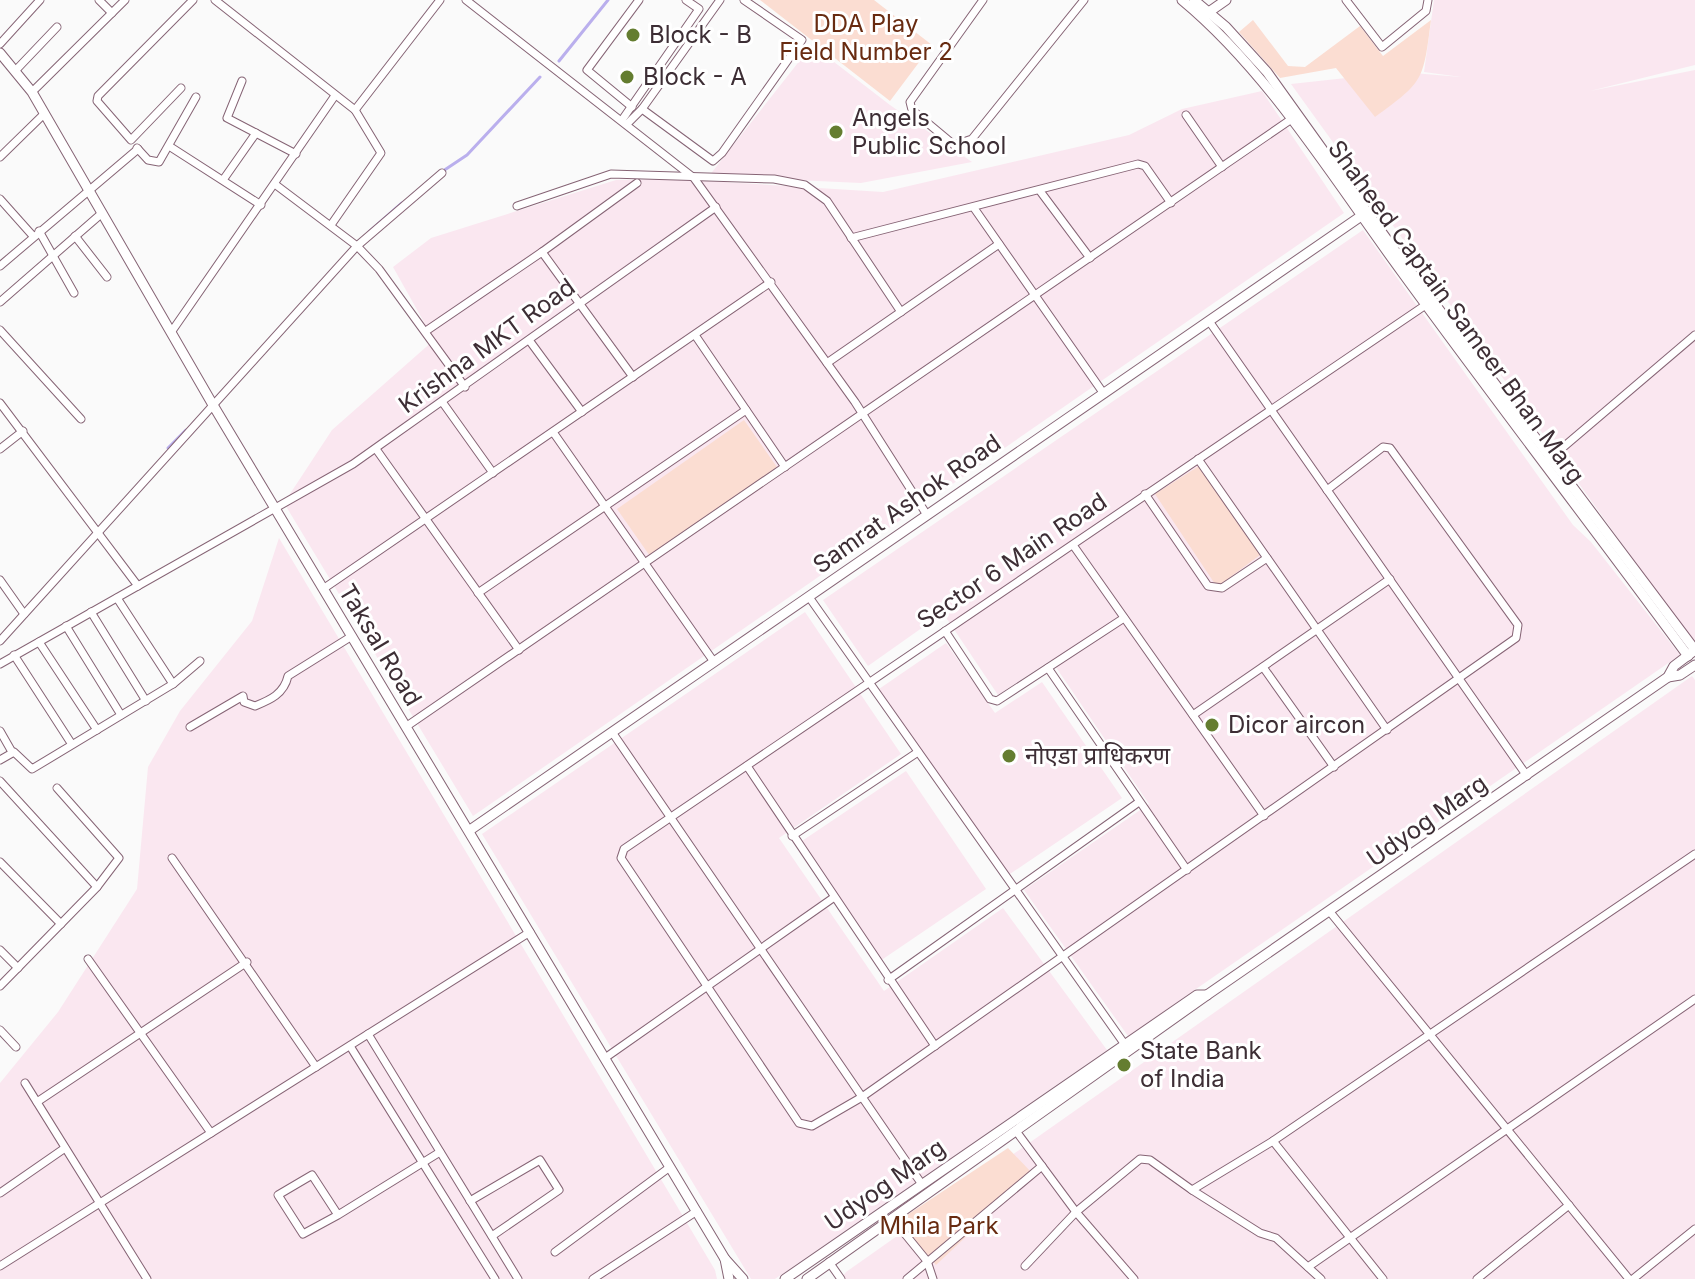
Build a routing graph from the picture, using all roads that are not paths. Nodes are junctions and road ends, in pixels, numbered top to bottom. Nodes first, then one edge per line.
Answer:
1 (40, 0) edge
2 (99, 0) edge
3 (125, 0) edge
4 (193, 0) edge
5 (215, 0) edge
6 (440, 0) edge
7 (466, 0) edge
8 (639, 0) edge
9 (686, 0) edge
10 (720, 0) edge
11 (744, 0) edge
12 (983, 0) edge
13 (1084, 0) edge
14 (1182, 0) edge
15 (1194, 0) edge
16 (1226, 0) edge
17 (1346, 0) edge
18 (1428, 0) edge
19 (112, 13) junction
20 (1206, 15) junction
21 (57, 27) dead end
22 (0, 44) edge
23 (0, 53) edge
24 (16, 70) junction
25 (242, 81) dead end
26 (181, 88) dead end
27 (32, 92) junction
28 (196, 97) dead end
29 (334, 97) junction
30 (632, 107) junction
31 (642, 109) junction
32 (355, 110) junction
33 (43, 115) junction
34 (1186, 115) dead end
35 (1294, 118) junction
36 (625, 122) junction
37 (256, 133) junction
38 (131, 140) junction
39 (169, 146) junction
40 (138, 149) junction
41 (296, 154) junction
42 (0, 157) edge
43 (1222, 167) junction
44 (442, 173) dead end
45 (694, 178) junction
46 (223, 180) junction
47 (637, 183) dead end
48 (276, 185) junction
49 (1040, 191) junction
50 (88, 192) junction
51 (0, 199) edge
52 (1171, 203) junction
53 (261, 205) junction
54 (517, 206) dead end
55 (716, 207) junction
56 (974, 208) junction
57 (101, 214) junction
58 (1365, 214) junction
59 (331, 225) junction
60 (36, 234) junction
61 (75, 236) junction
62 (851, 238) junction
63 (999, 244) junction
64 (357, 246) junction
65 (542, 252) junction
66 (53, 256) junction
67 (1090, 258) junction
68 (0, 266) edge
69 (107, 277) dead end
70 (771, 282) junction
71 (74, 293) dead end
72 (1036, 295) junction
73 (0, 302) edge
74 (1429, 303) junction
75 (580, 304) junction
76 (901, 312) junction
77 (1209, 321) junction
78 (0, 330) edge
79 (172, 331) junction
80 (426, 331) junction
81 (695, 335) junction
82 (1695, 335) edge
83 (529, 340) junction
84 (827, 363) junction
85 (633, 377) junction
86 (465, 387) junction
87 (1104, 394) junction
88 (0, 403) edge
89 (443, 403) junction
90 (213, 405) junction
91 (746, 410) junction
92 (1271, 410) junction
93 (582, 412) junction
94 (863, 414) junction
95 (81, 419) dead end
96 (23, 431) junction
97 (553, 432) junction
98 (0, 449) edge
99 (376, 449) junction
100 (1198, 459) junction
101 (1546, 462) junction
102 (785, 467) junction
103 (493, 473) junction
104 (1327, 490) junction
105 (1145, 494) junction
106 (605, 506) junction
107 (275, 509) junction
108 (927, 515) junction
109 (427, 518) junction
110 (98, 529) junction
111 (1073, 545) junction
112 (1267, 558) junction
113 (645, 563) junction
114 (1390, 579) junction
115 (0, 580) edge
116 (138, 586) junction
117 (323, 589) junction
118 (478, 593) junction
119 (809, 597) junction
120 (117, 598) junction
121 (91, 612) junction
122 (24, 614) junction
123 (1124, 618) junction
124 (66, 626) junction
125 (945, 631) junction
126 (1316, 631) junction
127 (352, 636) junction
128 (0, 641) edge
129 (39, 642) junction
130 (519, 650) junction
131 (1693, 652) edge
132 (14, 655) junction
133 (200, 661) dead end
134 (714, 662) junction
135 (0, 664) edge
136 (1695, 665) edge
137 (1263, 667) junction
138 (1048, 668) junction
139 (1668, 677) junction
140 (1459, 679) junction
141 (869, 683) junction
142 (173, 684) junction
143 (146, 701) junction
144 (121, 715) junction
145 (1193, 715) junction
146 (407, 726) junction
147 (190, 727) dead end
148 (97, 730) junction
149 (1387, 730) junction
150 (0, 731) edge
151 (612, 732) junction
152 (71, 743) junction
153 (12, 752) junction
154 (918, 752) junction
155 (0, 760) edge
156 (747, 766) junction
157 (1334, 767) junction
158 (1527, 776) junction
159 (0, 781) edge
160 (57, 788) dead end
161 (1139, 802) junction
162 (1264, 816) junction
163 (670, 818) junction
164 (470, 830) junction
165 (792, 836) junction
166 (1695, 854) edge
167 (172, 858) dead end
168 (0, 862) edge
169 (1187, 870) junction
170 (97, 887) junction
171 (1015, 890) junction
172 (833, 898) junction
173 (1330, 912) junction
174 (61, 924) junction
175 (530, 932) junction
176 (760, 949) junction
177 (0, 950) edge
178 (1063, 957) junction
179 (88, 959) dead end
180 (247, 962) junction
181 (18, 968) junction
182 (888, 980) junction
183 (708, 985) junction
184 (0, 986) edge
185 (1207, 995) junction
186 (1695, 999) edge
187 (0, 1030) edge
188 (140, 1033) junction
189 (368, 1034) junction
190 (1428, 1036) junction
191 (1123, 1043) junction
192 (350, 1046) junction
193 (935, 1046) junction
194 (16, 1047) dead end
195 (1130, 1052) junction
196 (605, 1058) junction
197 (316, 1067) junction
198 (25, 1083) dead end
199 (862, 1097) junction
200 (37, 1102) junction
201 (1506, 1130) junction
202 (1016, 1131) junction
203 (211, 1133) junction
204 (1273, 1141) junction
205 (65, 1148) junction
206 (440, 1152) junction
207 (423, 1161) junction
208 (1042, 1166) junction
209 (670, 1167) junction
210 (921, 1183) junction
211 (1192, 1190) junction
212 (0, 1193) edge
213 (470, 1201) junction
214 (100, 1202) junction
215 (1569, 1205) junction
216 (697, 1211) junction
217 (1076, 1212) junction
218 (338, 1215) junction
219 (892, 1218) junction
220 (1695, 1229) edge
221 (492, 1236) junction
222 (1350, 1238) junction
223 (555, 1252) dead end
224 (725, 1259) junction
225 (927, 1261) junction
226 (829, 1262) junction
227 (0, 1266) edge
228 (1025, 1266) dead end
229 (1308, 1267) junction
230 (1125, 1276) edge
231 (728, 1277) edge
232 (147, 1279) edge
233 (495, 1279) edge
234 (518, 1279) edge
235 (593, 1279) edge
236 (743, 1279) edge
237 (785, 1279) edge
238 (807, 1279) edge
239 (820, 1279) edge
240 (841, 1279) edge
241 (907, 1279) edge
242 (933, 1279) edge
243 (1134, 1279) edge
244 (1321, 1279) edge
245 (1383, 1279) edge
246 (1477, 1279) edge
247 (1631, 1279) edge

1 - 22 street
2 - 19 street
3 - 19 street
4 - 38 street
5 - 29 street
6 - 32 street
7 - 36 street
8 - 30 street
9 - 30 street
10 - 31 street
11 - 31 street
12 - 13 street
14 - 20 street, Shaheed Captain Sameer Bhan Marg
15 - 20 street, Shaheed Captain Sameer Bhan Marg
16 - 20 street
17 - 18 street
19 - 27 street
20 - 35 street, Shaheed Captain Sameer Bhan Marg
21 - 24 street
23 - 24 street, Taksal Road
24 - 27 street, Taksal Road
25 - 37 street
26 - 38 street
27 - 33 street, Taksal Road
28 - 39 street
29 - 32 street
29 - 41 street
30 - 36 street
31 - 36 street
32 - 59 street
33 - 42 street
33 - 50 street, Taksal Road
34 - 43 street
35 - 43 street
35 - 58 street, Shaheed Captain Sameer Bhan Marg
36 - 45 street
37 - 41 street
37 - 46 street
38 - 40 street
39 - 40 street
39 - 46 street
40 - 50 street
41 - 48 street
43 - 52 street
44 - 64 street
45 - 54 street
45 - 55 street
45 - 62 street
46 - 53 street
47 - 65 street
48 - 53 street
48 - 59 street
49 - 52 street
49 - 56 street
49 - 67 street
50 - 57 street, Taksal Road
50 - 60 street
51 - 60 street
52 - 67 street
53 - 79 street
55 - 70 street
55 - 75 street, Krishna MKT Road
56 - 62 street
56 - 63 street
57 - 61 street
57 - 79 street, Taksal Road
58 - 74 street, Shaheed Captain Sameer Bhan Marg
58 - 77 street, Samrat Ashok Road
59 - 64 street
60 - 66 street
60 - 68 street
61 - 66 street
61 - 69 street
62 - 76 street
63 - 72 street
63 - 76 street
64 - 80 street
64 - 90 street
65 - 75 street
65 - 80 street
66 - 71 street
66 - 73 street
67 - 72 street
70 - 81 street
70 - 84 street
72 - 87 street
72 - 94 street
74 - 92 street, Sector 6 Main Road
74 - 101 street, Shaheed Captain Sameer Bhan Marg
75 - 83 street, Krishna MKT Road
75 - 85 street
76 - 84 street
77 - 87 street, Samrat Ashok Road
77 - 92 street
78 - 95 street
79 - 90 street, Taksal Road
80 - 86 street
81 - 85 street
81 - 91 street
82 - 101 street
83 - 86 street, Krishna MKT Road
83 - 93 street
84 - 94 street
85 - 93 street
86 - 89 street, Krishna MKT Road
87 - 108 street, Samrat Ashok Road
88 - 96 street
89 - 99 street, Krishna MKT Road
89 - 103 street
90 - 107 street, Taksal Road
90 - 110 street
91 - 102 street
91 - 106 street
92 - 100 street, Sector 6 Main Road
92 - 104 street
93 - 97 street
94 - 102 street
94 - 108 street
96 - 98 street
96 - 110 street
97 - 103 street
97 - 106 street
99 - 107 street, Krishna MKT Road
99 - 109 street
100 - 105 street, Sector 6 Main Road
100 - 112 street
101 - 131 street, Shaheed Captain Sameer Bhan Marg
102 - 113 street
103 - 109 street
104 - 114 street
104 - 140 street
105 - 111 street, Sector 6 Main Road
105 - 112 street
106 - 113 street
106 - 118 street
107 - 116 street, Krishna MKT Road
107 - 117 street, Taksal Road
108 - 119 street, Samrat Ashok Road
109 - 117 street
109 - 118 street
110 - 116 street
110 - 122 street
111 - 123 street
111 - 125 street, Sector 6 Main Road
112 - 126 street
113 - 130 street
113 - 134 street
114 - 126 street
114 - 140 street
115 - 122 street
116 - 120 street, Krishna MKT Road
117 - 127 street, Taksal Road
118 - 130 street
119 - 134 street, Samrat Ashok Road
119 - 141 street
120 - 121 street, Krishna MKT Road
120 - 142 street
121 - 124 street, Krishna MKT Road
121 - 143 street
122 - 128 street
123 - 138 street
123 - 145 street
124 - 129 street, Krishna MKT Road
124 - 144 street
125 - 138 street
125 - 141 street, Sector 6 Main Road
126 - 137 street
126 - 149 street
127 - 146 street, Taksal Road
127 - 147 street
129 - 132 street, Krishna MKT Road
129 - 148 street
130 - 146 street
131 - 139 street, Udyog Marg
132 - 135 street, Krishna MKT Road
132 - 152 street
133 - 142 street
134 - 151 street, Samrat Ashok Road
136 - 139 street, Udyog Marg
137 - 145 street
137 - 157 street
138 - 161 street
139 - 158 street, Udyog Marg
140 - 149 street
140 - 158 street
141 - 154 street
141 - 156 street, Sector 6 Main Road
142 - 143 street
143 - 144 street
144 - 148 street
145 - 162 street
146 - 164 street, Taksal Road
148 - 152 street
149 - 157 street
150 - 153 street
151 - 163 street
151 - 164 street, Samrat Ashok Road
152 - 153 street
153 - 155 street
154 - 165 street
154 - 171 street
156 - 163 street, Sector 6 Main Road
156 - 165 street
157 - 162 street
158 - 173 street, Udyog Marg
159 - 170 street
160 - 170 street
161 - 169 street
161 - 171 street
162 - 169 street
163 - 176 street
163 - 183 street, Sector 6 Main Road
164 - 175 street, Taksal Road
165 - 172 street
166 - 190 street
167 - 180 street
168 - 174 street
169 - 178 street
170 - 174 street
171 - 178 street
171 - 182 street
172 - 176 street
172 - 182 street
173 - 185 street, Udyog Marg
173 - 190 street
174 - 181 street
175 - 189 street
175 - 196 street, Taksal Road
176 - 183 street
176 - 199 street
177 - 181 street
178 - 191 street
178 - 193 street
179 - 188 street
180 - 188 street
180 - 197 street
181 - 184 street
182 - 193 street
183 - 196 street
183 - 199 street
185 - 191 street, Udyog Marg
185 - 195 street, Udyog Marg
186 - 201 street
187 - 194 street
188 - 200 street
188 - 203 street
189 - 192 street
189 - 206 street
190 - 201 street
190 - 204 street
191 - 195 street
191 - 210 street, Udyog Marg
192 - 197 street
192 - 207 street
193 - 199 street
195 - 202 street, Udyog Marg
196 - 209 street, Taksal Road
197 - 203 street
198 - 200 street
199 - 210 street
200 - 205 street
201 - 215 street
201 - 222 street
202 - 208 street
202 - 219 street, Udyog Marg
203 - 214 street
204 - 211 street
204 - 222 street
205 - 212 street
205 - 214 street
206 - 207 street
206 - 213 street
207 - 218 street
207 - 233 street
208 - 217 street
208 - 225 street
209 - 216 street, Taksal Road
209 - 223 street
210 - 237 street, Udyog Marg
211 - 217 street
211 - 229 street
213 - 221 street
213 - 221 street
214 - 227 street
214 - 232 street
215 - 246 street
215 - 247 street
216 - 224 street, Taksal Road
216 - 235 street
217 - 228 street
217 - 230 street
218 - 218 street
219 - 225 street
219 - 226 street, Udyog Marg
220 - 247 street
221 - 234 street
222 - 229 street
222 - 245 street
224 - 231 street, Taksal Road
224 - 236 street, Taksal Road
225 - 241 street
225 - 242 street
226 - 238 street, Udyog Marg
226 - 239 street
226 - 240 street
229 - 244 street
230 - 243 street

